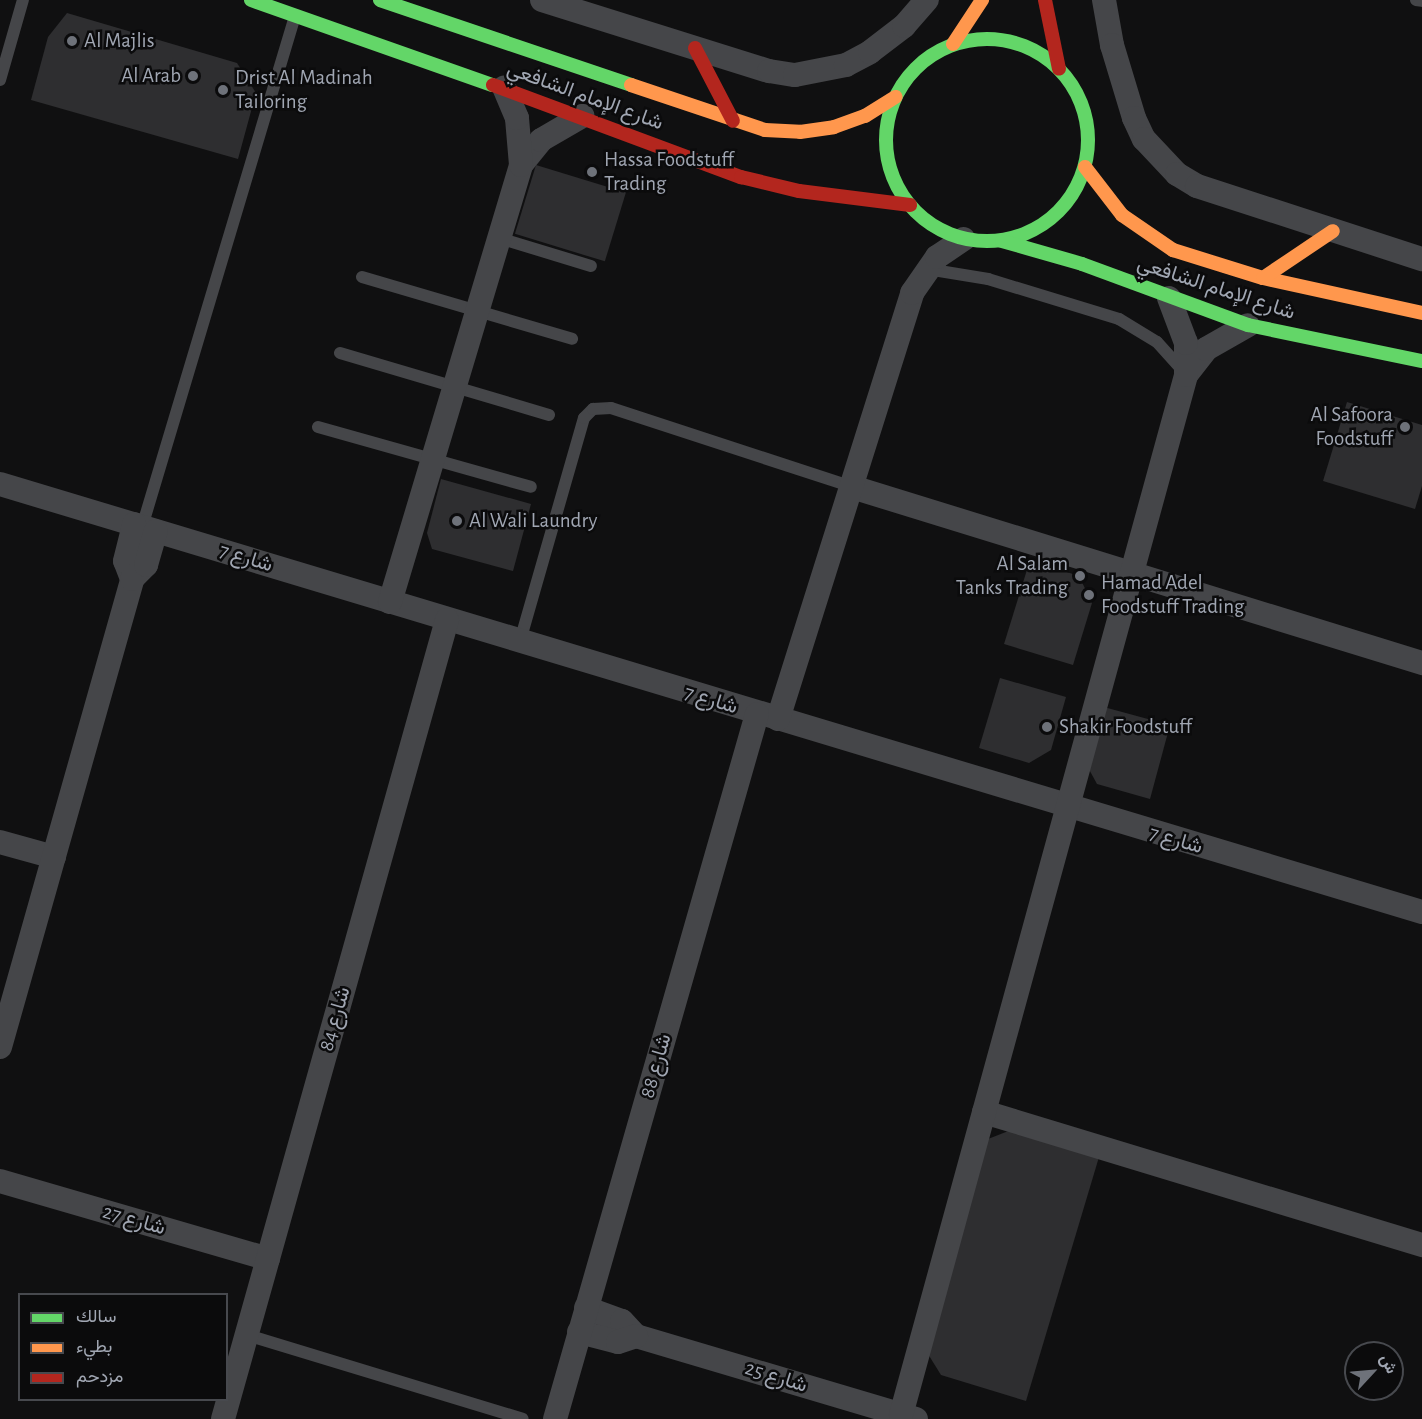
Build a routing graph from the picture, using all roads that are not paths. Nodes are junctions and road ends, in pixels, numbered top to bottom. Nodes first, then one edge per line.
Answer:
1 (23, 0) edge
2 (251, 0) edge
3 (380, 0) edge
4 (542, 0) edge
5 (927, 0) edge
6 (982, 0) edge
7 (1045, 0) edge
8 (1104, 0) edge
9 (1416, 0) edge
10 (1422, 1) edge
11 (296, 15) junction
12 (953, 45) junction
13 (695, 48) junction
14 (1059, 69) junction
15 (0, 80) edge
16 (504, 88) junction
17 (896, 97) junction
18 (582, 116) junction
19 (732, 121) junction
20 (521, 165) junction
21 (1085, 167) junction
22 (910, 205) junction
23 (1333, 231) junction
24 (499, 238) junction
25 (964, 239) junction
26 (1002, 241) junction
27 (1422, 259) edge
28 (591, 266) dead end
29 (926, 269) junction
30 (362, 277) dead end
31 (1263, 278) junction
32 (1169, 298) junction
33 (477, 311) junction
34 (1422, 313) edge
35 (1248, 325) junction
36 (572, 339) dead end
37 (340, 353) dead end
38 (1422, 361) edge
39 (1186, 375) junction
40 (454, 387) junction
41 (549, 415) dead end
42 (318, 427) dead end
43 (433, 459) junction
44 (0, 484) edge
45 (531, 487) dead end
46 (852, 487) junction
47 (144, 527) junction
48 (1132, 573) junction
49 (390, 602) junction
50 (447, 620) junction
51 (520, 641) junction
52 (1422, 663) edge
53 (767, 717) junction
54 (1067, 808) junction
55 (0, 842) edge
56 (54, 857) junction
57 (1422, 912) edge
58 (0, 1047) edge
59 (984, 1112) junction
60 (0, 1181) edge
61 (1422, 1245) edge
62 (268, 1259) junction
63 (586, 1308) junction
64 (579, 1332) junction
65 (247, 1335) junction
66 (636, 1336) junction
67 (908, 1417) edge
68 (223, 1419) edge
69 (524, 1419) edge
70 (555, 1419) edge

1 - 15 lane
2 - 11 street, شارع الإمام الشافعي
3 - 19 street, شارع الإمام الشافعي
4 - 13 street
5 - 13 street
6 - 12 street
7 - 14 street
8 - 23 street
9 - 10 lane
11 - 16 street, شارع الإمام الشافعي
11 - 47 lane
12 - 14 street
12 - 17 street
13 - 19 street
14 - 21 street
16 - 18 street, شارع الإمام الشافعي
16 - 20 street
17 - 19 street, شارع الإمام الشافعي
17 - 22 street
18 - 20 street
18 - 22 street, شارع الإمام الشافعي
20 - 24 street
21 - 26 street
21 - 31 street, شارع الإمام الشافعي
22 - 25 street
23 - 27 street
23 - 31 street
24 - 28 lane
24 - 33 street
25 - 26 street
25 - 29 street
26 - 32 street, شارع الإمام الشافعي
29 - 39 lane
29 - 46 street, شارع 88
30 - 33 lane
31 - 34 street, شارع الإمام الشافعي
32 - 35 street, شارع الإمام الشافعي
32 - 39 street
33 - 36 lane
33 - 40 street
35 - 38 street, شارع الإمام الشافعي
35 - 39 street
37 - 40 lane
39 - 48 street
40 - 41 lane
40 - 43 street
42 - 43 lane
43 - 45 lane
43 - 49 street
44 - 47 street, شارع 7
46 - 48 street
46 - 51 lane
46 - 53 street, شارع 88
47 - 49 street, شارع 7
47 - 56 street
48 - 52 street
48 - 54 street
49 - 50 street, شارع 7
50 - 51 street, شارع 7
50 - 62 street, شارع 84
51 - 53 street, شارع 7
53 - 54 street, شارع 7
53 - 63 street, شارع 88
54 - 57 street, شارع 7
54 - 59 street
55 - 56 street
56 - 58 street
59 - 61 street
59 - 67 street
60 - 62 street, شارع 27
62 - 65 street, شارع 84
63 - 64 street, شارع 88
63 - 66 street, شارع 25
64 - 66 street, شارع 25
64 - 70 street, شارع 88
65 - 68 street, شارع 84
65 - 69 lane
66 - 67 street, شارع 25

